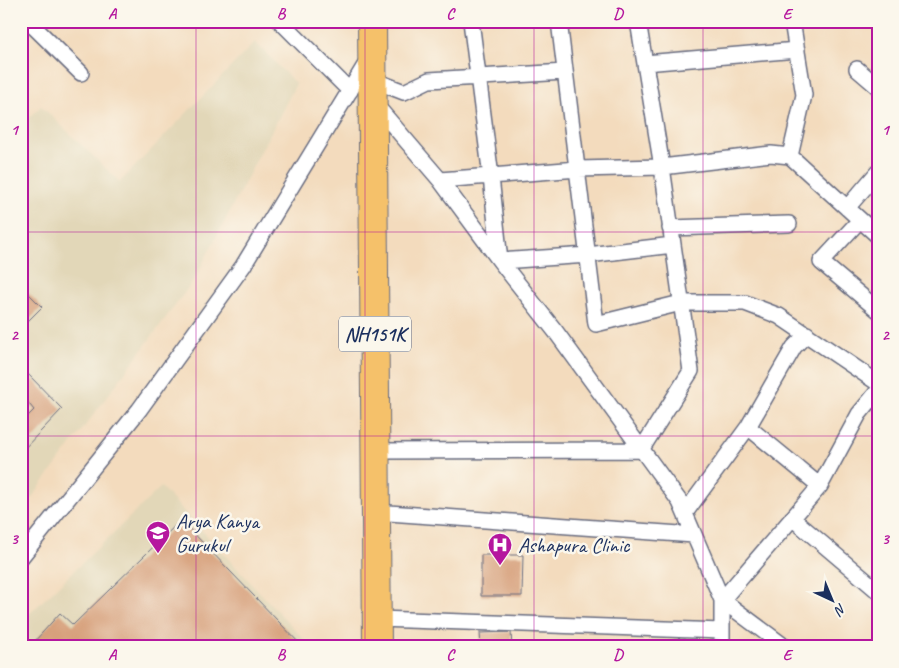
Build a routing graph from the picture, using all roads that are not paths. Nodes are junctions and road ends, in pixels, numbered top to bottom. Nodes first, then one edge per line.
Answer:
1 (28, 21) edge
2 (280, 21) edge
3 (372, 21) edge
4 (472, 21) edge
5 (559, 21) edge
6 (638, 21) edge
7 (792, 21) edge
8 (797, 50) junction
9 (645, 63) junction
10 (858, 69) dead end
11 (565, 72) junction
12 (81, 73) dead end
13 (479, 78) junction
14 (878, 87) edge
15 (365, 91) junction
16 (790, 156) junction
17 (662, 167) junction
18 (578, 169) junction
19 (878, 172) edge
20 (491, 177) junction
21 (440, 180) junction
22 (846, 208) junction
23 (860, 220) junction
24 (789, 224) dead end
25 (670, 228) junction
26 (878, 236) edge
27 (673, 245) junction
28 (588, 255) junction
29 (500, 261) junction
30 (682, 303) junction
31 (878, 310) edge
32 (807, 334) junction
33 (878, 383) edge
34 (878, 390) edge
35 (748, 427) junction
36 (642, 450) junction
37 (376, 451) junction
38 (820, 486) junction
39 (375, 512) junction
40 (685, 513) junction
41 (792, 518) junction
42 (694, 535) junction
43 (21, 557) edge
44 (878, 591) edge
45 (722, 600) junction
46 (378, 619) junction
47 (722, 631) junction
48 (377, 647) edge
49 (722, 647) edge
50 (785, 647) edge

1 - 12 street
2 - 15 street
3 - 15 highway, NH151K
4 - 13 street
5 - 11 street
6 - 9 street
7 - 8 street
8 - 9 street
8 - 16 street
9 - 17 street
10 - 14 street
11 - 13 street
11 - 18 street
13 - 15 street
13 - 20 street
15 - 21 street
15 - 37 highway, NH151K
15 - 43 street
16 - 17 street
16 - 22 street
17 - 18 street
17 - 25 street
18 - 20 street
18 - 28 street
19 - 22 street
20 - 21 street
20 - 29 street
21 - 29 street
22 - 23 street
23 - 26 street
23 - 31 street
24 - 25 street
25 - 27 street
27 - 28 street
27 - 30 street
28 - 29 street
28 - 30 street
29 - 36 street
30 - 32 street
30 - 36 street
32 - 33 street
32 - 35 street
34 - 38 street
35 - 38 street
35 - 40 street
36 - 37 street
36 - 40 street
37 - 39 highway, NH151K
38 - 41 street
39 - 42 street
39 - 46 highway, NH151K
40 - 42 street
41 - 44 street
41 - 45 street
42 - 45 street
45 - 47 street
45 - 50 street
46 - 47 street
46 - 48 highway, NH151K
47 - 49 street

